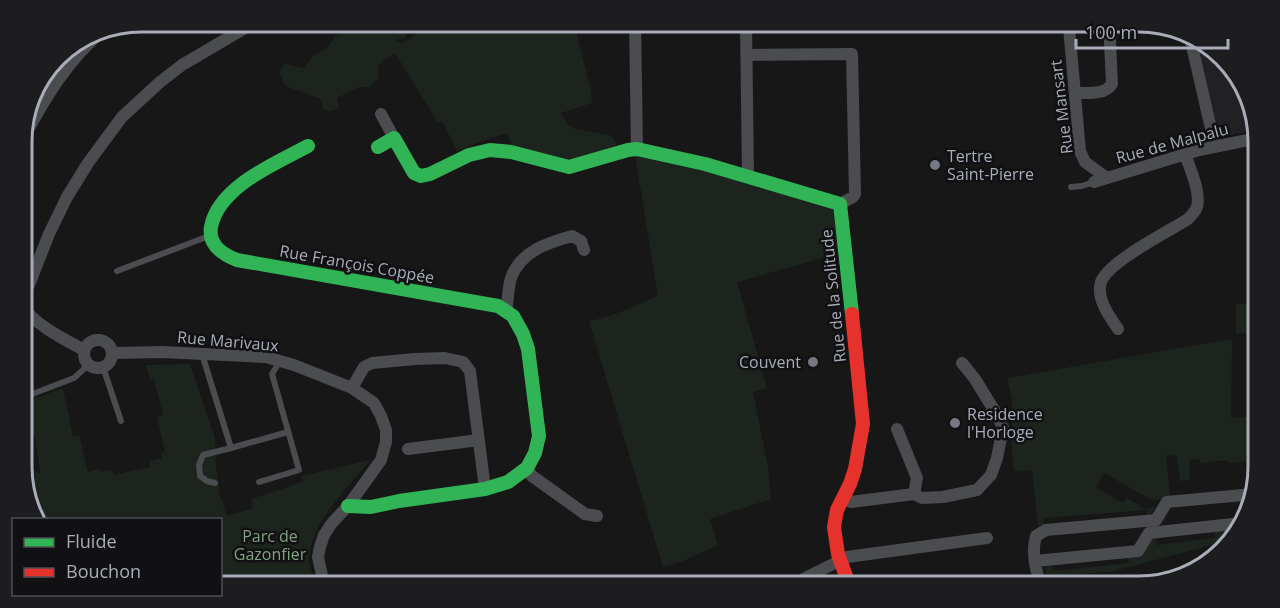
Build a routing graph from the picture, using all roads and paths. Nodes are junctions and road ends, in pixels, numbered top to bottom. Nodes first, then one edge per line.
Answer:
1 (238, 32) edge
2 (635, 32) edge
3 (746, 32) edge
4 (1069, 32) edge
5 (1110, 32) edge
6 (1192, 45) edge
7 (86, 46) edge
8 (747, 55) junction
9 (1075, 93) junction
10 (381, 114) dead end
11 (33, 123) edge
12 (394, 138) junction
13 (1248, 140) edge
14 (308, 146) dead end
15 (378, 147) dead end
16 (1215, 147) junction
17 (637, 149) junction
18 (1185, 154) junction
19 (748, 177) junction
20 (1101, 180) junction
21 (1071, 187) dead end
22 (840, 204) junction
23 (210, 236) junction
24 (584, 250) dead end
25 (117, 272) dead end
26 (32, 277) edge
27 (506, 312) junction
28 (32, 316) edge
29 (1118, 329) dead end
30 (112, 353) junction
31 (201, 354) junction
32 (85, 355) junction
33 (280, 360) junction
34 (962, 363) dead end
35 (103, 367) junction
36 (352, 388) junction
37 (32, 394) edge
38 (121, 422) dead end
39 (897, 429) dead end
40 (288, 432) junction
41 (479, 440) junction
42 (231, 448) junction
43 (408, 449) dead end
44 (527, 468) junction
45 (259, 482) dead end
46 (215, 483) dead end
47 (485, 489) junction
48 (914, 494) junction
49 (1245, 495) edge
50 (844, 497) junction
51 (348, 506) junction
52 (597, 516) dead end
53 (1156, 520) junction
54 (1233, 524) edge
55 (1149, 533) junction
56 (987, 538) dead end
57 (1035, 561) junction
58 (840, 562) junction
59 (322, 576) edge
60 (810, 576) edge
61 (846, 576) edge
62 (1038, 576) edge

1 - 26 street
2 - 17 street
3 - 8 street
4 - 9 street, Rue Mansart
5 - 9 street
6 - 16 street
7 - 11 street
8 - 19 street
8 - 22 street
9 - 20 street, Rue Mansart
10 - 12 street
12 - 15 street
12 - 17 street
13 - 16 street, Rue de Malpalu
14 - 23 street
16 - 18 street, Rue de Malpalu
17 - 19 street
18 - 20 street, Rue de Malpalu
18 - 29 street
19 - 22 street
20 - 21 lane
22 - 50 street, Rue de la Solitude
23 - 25 lane
23 - 27 street, Rue François Coppée
24 - 27 street
27 - 44 street
28 - 32 street
30 - 31 street, Rue Marivaux
30 - 32 street
30 - 35 street
31 - 33 street, Rue Marivaux
31 - 42 lane
32 - 35 street
32 - 37 lane
33 - 36 street, Rue Marivaux
33 - 40 lane
34 - 48 street
35 - 38 lane
36 - 41 street
36 - 51 street, Rue Marivaux
39 - 48 street
40 - 42 lane
40 - 45 lane
41 - 43 street
41 - 47 street
42 - 46 lane
44 - 47 street
44 - 52 street
47 - 51 street
48 - 50 street
49 - 53 street
50 - 58 street, Rue de la Solitude
51 - 59 street, Rue Marivaux
53 - 55 street
53 - 57 street
54 - 55 street
55 - 57 street
56 - 58 street
57 - 62 street
58 - 60 street
58 - 61 street, Rue de la Solitude

